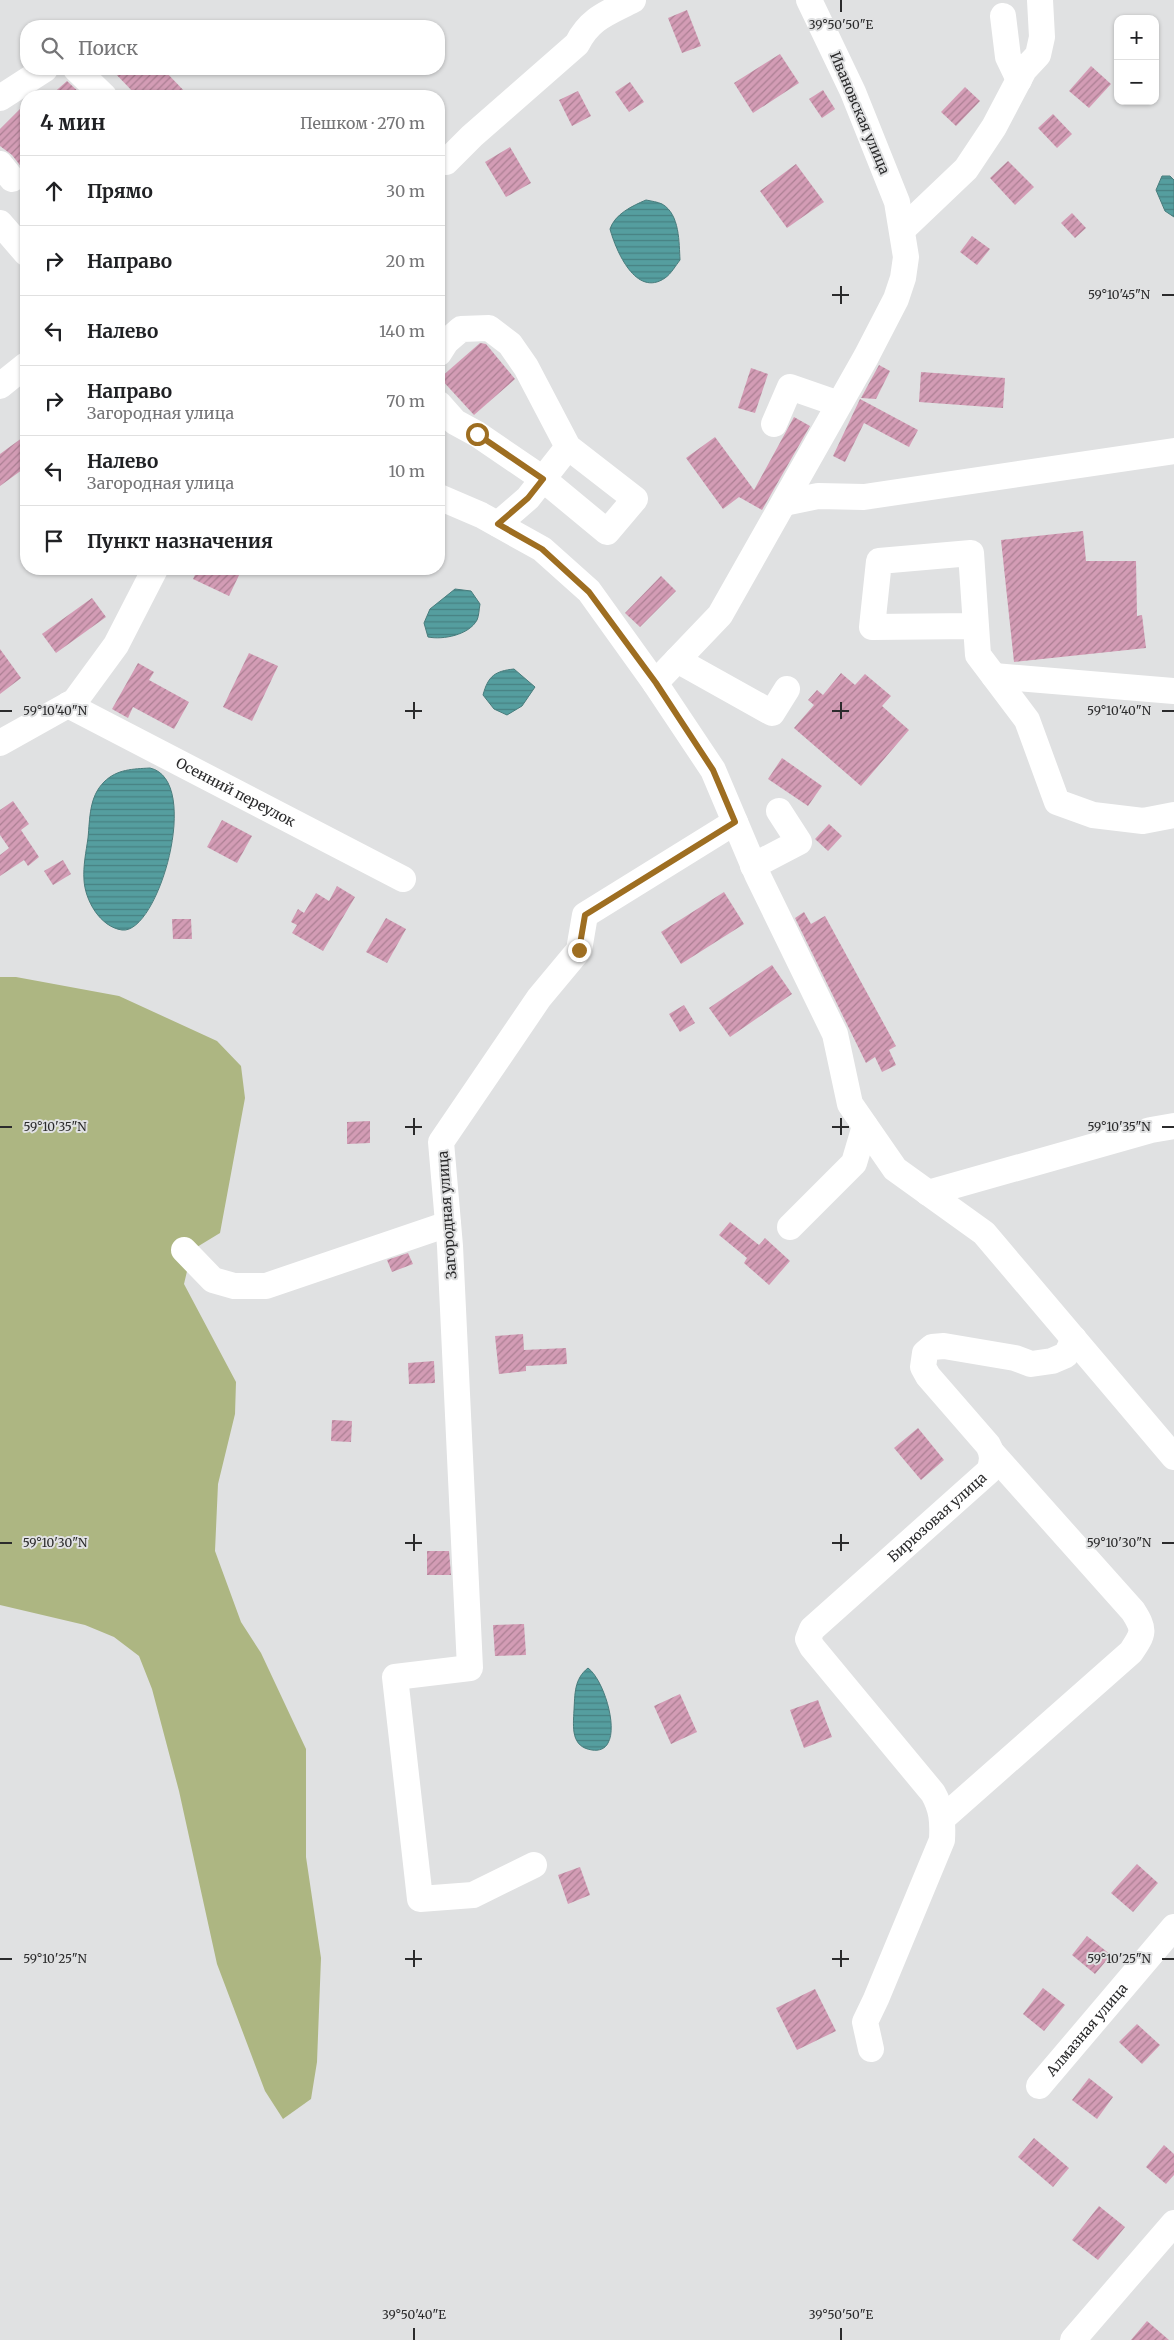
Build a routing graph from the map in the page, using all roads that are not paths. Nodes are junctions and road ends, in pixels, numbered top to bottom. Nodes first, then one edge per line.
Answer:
1 (633, 0) edge
2 (809, 0) edge
3 (1040, 0) edge
4 (1003, 16) dead end
5 (36, 75) edge
6 (82, 75) edge
7 (1019, 80) junction
8 (98, 90) edge
9 (0, 98) edge
10 (446, 162) dead end
11 (1, 228) edge
12 (903, 229) junction
13 (20, 247) edge
14 (445, 344) edge
15 (20, 370) edge
16 (0, 386) edge
17 (839, 404) junction
18 (445, 411) edge
19 (774, 424) dead end
20 (568, 446) junction
21 (1174, 451) edge
22 (543, 479) junction
23 (445, 500) edge
24 (784, 502) junction
25 (498, 524) junction
26 (152, 575) edge
27 (975, 626) junction
28 (677, 660) junction
29 (994, 676) junction
30 (656, 683) junction
31 (787, 689) dead end
32 (1174, 691) edge
33 (68, 705) junction
34 (0, 743) edge
35 (779, 811) dead end
36 (1174, 815) edge
37 (735, 822) junction
38 (753, 866) junction
39 (403, 879) dead end
40 (865, 1126) junction
41 (1174, 1126) edge
42 (928, 1193) junction
43 (448, 1224) junction
44 (790, 1227) dead end
45 (184, 1250) dead end
46 (1074, 1339) junction
47 (992, 1453) junction
48 (1174, 1456) edge
49 (943, 1818) junction
50 (534, 1865) dead end
51 (1174, 1927) edge
52 (871, 2049) dead end
53 (1039, 2086) dead end
54 (1174, 2223) edge
55 (1073, 2340) edge

1 - 10 street
2 - 12 street, Ивановская улица
3 - 7 street
4 - 7 street
5 - 9 street
6 - 8 street
7 - 12 street
11 - 13 street
12 - 17 street, Ивановская улица
14 - 20 street
15 - 16 street
17 - 19 street
17 - 24 street, Ивановская улица
18 - 22 street
20 - 22 street
20 - 22 street
21 - 24 street
22 - 25 street
23 - 25 street
24 - 28 street, Ивановская улица
25 - 30 street
26 - 33 street
27 - 27 street
27 - 29 street
28 - 30 street, Ивановская улица
28 - 31 street
29 - 32 street
29 - 36 street
30 - 37 street
33 - 34 street
33 - 39 street, Осенний переулок
35 - 38 street
37 - 38 street
37 - 43 street, Загородная улица
38 - 40 street
40 - 42 street
40 - 44 street
41 - 42 street
42 - 46 street
43 - 45 street
43 - 50 street, Загородная улица
46 - 47 street
46 - 48 street
47 - 49 street, Бирюзовая улица
47 - 49 street
49 - 52 street
51 - 53 street, Алмазная улица
54 - 55 street

